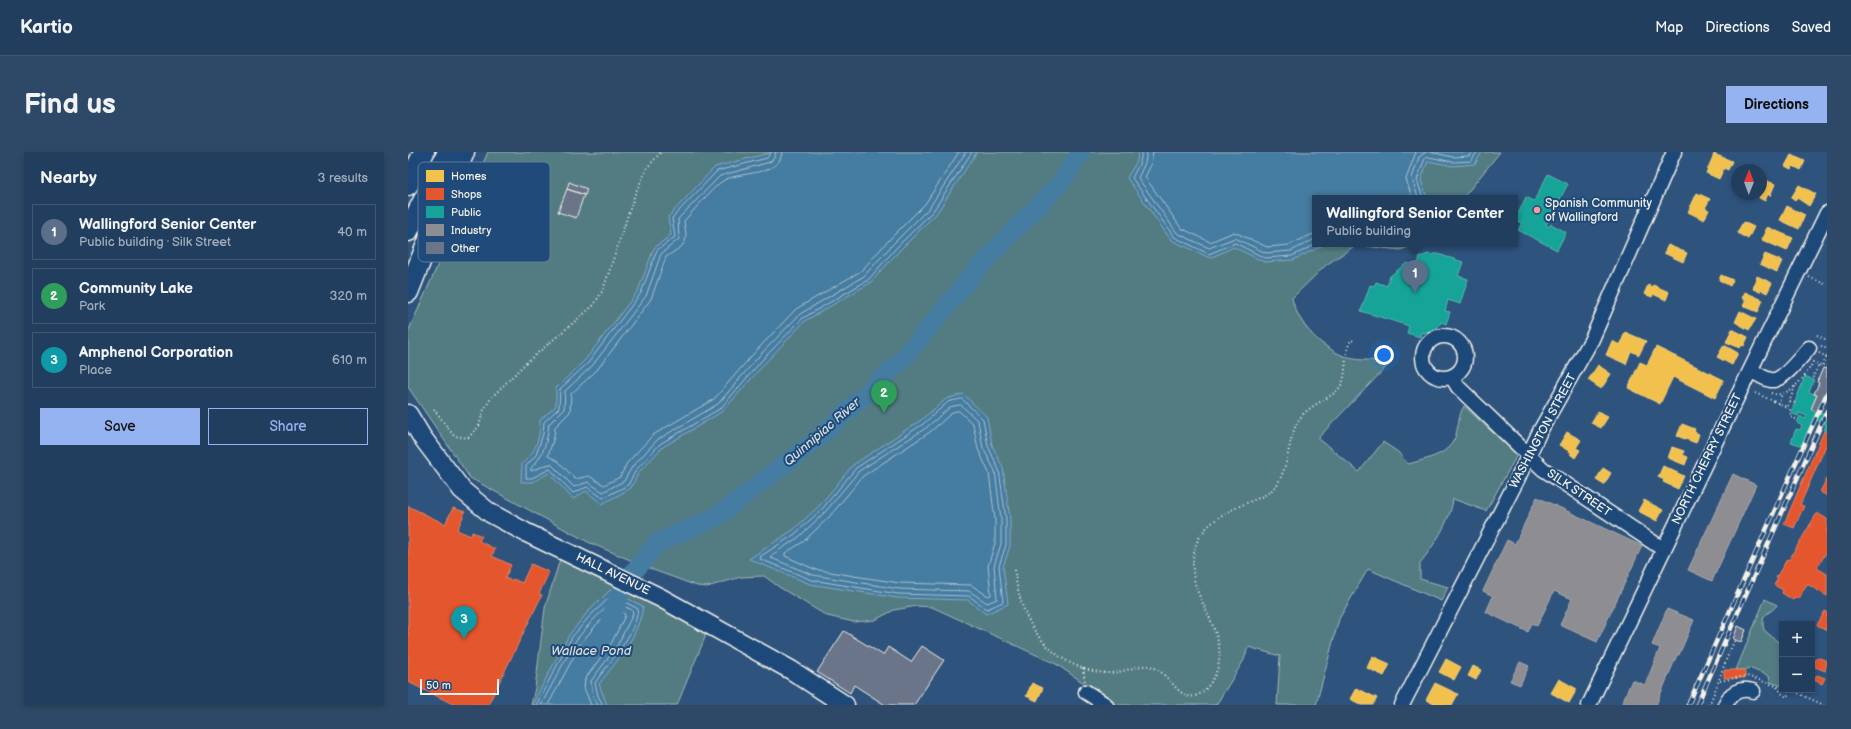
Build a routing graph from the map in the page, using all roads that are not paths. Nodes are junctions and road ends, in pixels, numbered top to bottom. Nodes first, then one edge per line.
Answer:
1 (424, 152) edge
2 (448, 152) edge
3 (464, 152) edge
4 (1674, 152) edge
5 (419, 162) edge
6 (443, 162) edge
7 (460, 162) edge
8 (418, 164) edge
9 (411, 179) edge
10 (418, 211) edge
11 (1827, 213) edge
12 (408, 231) edge
13 (420, 262) edge
14 (408, 292) edge
15 (1810, 348) dead end
16 (1751, 370) junction
17 (1452, 377) dead end
18 (410, 421) edge
19 (1529, 456) junction
20 (1663, 549) junction
21 (1753, 691) dead end
22 (1086, 692) dead end
23 (844, 705) edge
24 (1106, 705) edge
25 (1402, 705) edge
26 (1589, 705) edge
27 (1725, 705) edge

1 - 5 highway
2 - 6 highway
3 - 7 highway
4 - 19 street, WASHINGTON STREET
8 - 9 highway
10 - 12 highway
11 - 16 street, NORTH CHERRY STREET
13 - 14 highway
15 - 16 street
16 - 20 street, NORTH CHERRY STREET
17 - 19 street, SILK STREET
18 - 23 main road, HALL AVENUE
19 - 20 street, SILK STREET
19 - 25 street, WASHINGTON STREET
20 - 26 street, NORTH CHERRY STREET
21 - 27 street
22 - 24 street

